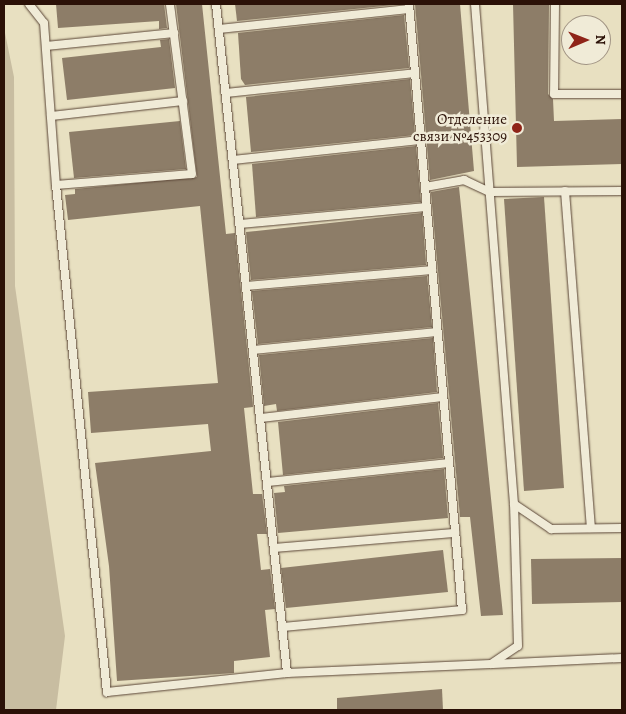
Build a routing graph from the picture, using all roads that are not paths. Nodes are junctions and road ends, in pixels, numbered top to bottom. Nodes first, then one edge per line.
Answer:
1 (29, 4) edge
2 (170, 4) edge
3 (216, 4) edge
4 (475, 4) edge
5 (555, 4) edge
6 (409, 6) edge
7 (219, 29) junction
8 (174, 33) junction
9 (46, 46) junction
10 (415, 73) junction
11 (226, 93) junction
12 (622, 94) edge
13 (182, 101) junction
14 (51, 116) junction
15 (420, 140) junction
16 (233, 160) junction
17 (56, 186) junction
18 (425, 187) junction
19 (565, 191) junction
20 (622, 191) edge
21 (490, 192) junction
22 (426, 207) junction
23 (240, 224) junction
24 (432, 270) junction
25 (246, 286) junction
26 (437, 332) junction
27 (253, 350) junction
28 (443, 397) junction
29 (260, 418) junction
30 (449, 464) junction
31 (268, 482) junction
32 (514, 504) junction
33 (591, 528) junction
34 (622, 528) edge
35 (455, 533) junction
36 (275, 548) junction
37 (283, 627) junction
38 (622, 658) edge
39 (491, 664) junction
40 (286, 673) junction

1 - 9 lane
2 - 8 lane
3 - 7 lane
4 - 21 lane
5 - 12 lane
6 - 7 lane
6 - 10 lane
7 - 11 lane
8 - 9 lane
8 - 13 lane
9 - 14 lane
10 - 11 lane
10 - 15 lane
11 - 16 lane
13 - 14 lane
13 - 17 lane
14 - 17 lane
15 - 16 lane
15 - 18 lane
16 - 23 lane
17 - 40 lane
18 - 21 lane
18 - 22 lane
19 - 20 lane
19 - 21 lane
19 - 33 lane
21 - 32 lane
22 - 23 lane
22 - 24 lane
23 - 25 lane
24 - 25 lane
24 - 26 lane
25 - 27 lane
26 - 27 lane
26 - 28 lane
27 - 29 lane
28 - 29 lane
28 - 30 lane
29 - 31 lane
30 - 31 lane
30 - 35 lane
31 - 36 lane
32 - 33 lane
32 - 39 lane
33 - 34 lane
35 - 36 lane
35 - 37 lane
36 - 37 lane
37 - 40 lane
38 - 39 lane
39 - 40 lane

